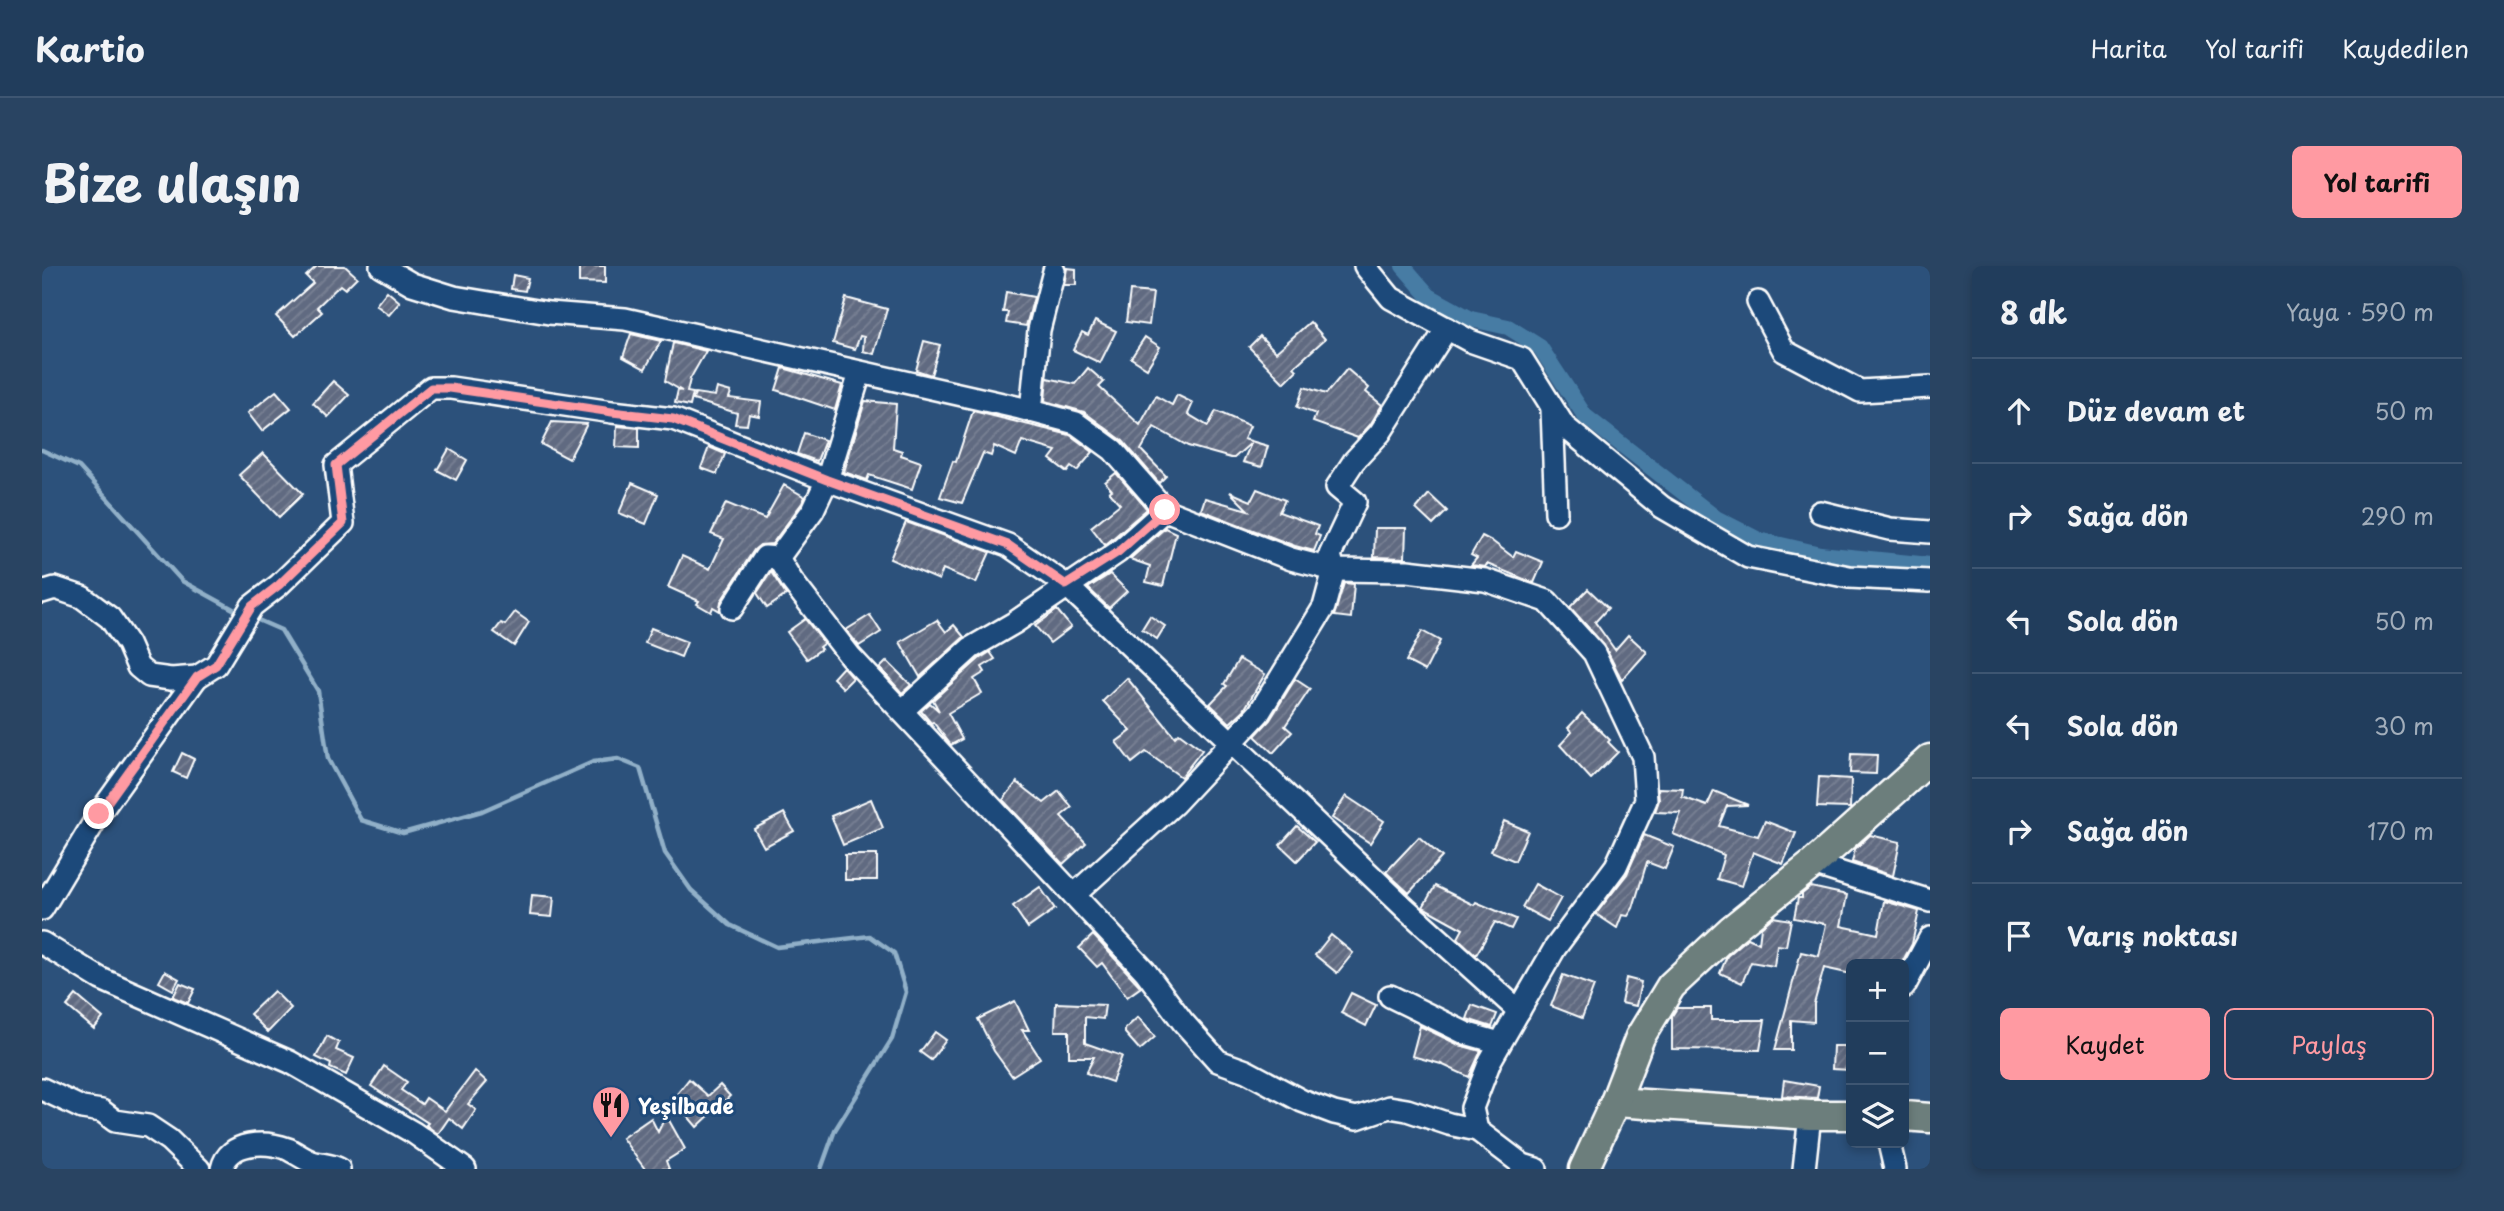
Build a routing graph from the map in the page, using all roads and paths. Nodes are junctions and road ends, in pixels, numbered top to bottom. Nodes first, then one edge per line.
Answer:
1 (381, 266) edge
2 (1365, 266) edge
3 (1054, 271) dead end
4 (1758, 302) dead end
5 (1447, 328) junction
6 (860, 373) junction
7 (1926, 384) edge
8 (1552, 407) junction
9 (1031, 411) junction
10 (827, 480) junction
11 (1165, 510) junction
12 (1819, 512) dead end
13 (1556, 513) dead end
14 (1930, 532) edge
15 (778, 558) junction
16 (1334, 570) junction
17 (1930, 581) edge
18 (1066, 585) junction
19 (42, 592) edge
20 (732, 608) dead end
21 (197, 677) junction
22 (902, 711) junction
23 (1230, 743) junction
24 (1930, 759) edge
25 (1813, 864) junction
26 (1074, 895) junction
27 (1930, 901) edge
28 (42, 909) edge
29 (1930, 938) edge
30 (42, 943) edge
31 (1909, 978) edge
32 (1390, 996) dead end
33 (1519, 1011) junction
34 (1500, 1044) junction
35 (42, 1089) edge
36 (1615, 1102) junction
37 (1811, 1115) junction
38 (1846, 1115) edge
39 (1909, 1116) edge
40 (1930, 1118) edge
41 (1477, 1130) junction
42 (1890, 1148) edge
43 (199, 1169) edge
44 (222, 1169) edge
45 (339, 1169) edge
46 (465, 1169) edge
47 (1536, 1169) edge
48 (1584, 1169) edge
49 (1804, 1169) edge
50 (1895, 1169) edge

1 - 6 street
2 - 5 street
3 - 9 street
4 - 7 street
5 - 8 street
5 - 16 street
6 - 9 street
6 - 10 street
8 - 13 street
8 - 17 street
9 - 11 street
10 - 15 street
10 - 18 street
10 - 21 street
11 - 16 street
11 - 18 street
12 - 14 street
15 - 20 street
15 - 22 street
16 - 23 street
16 - 33 street
18 - 22 street
18 - 23 street
19 - 21 street
21 - 28 street
22 - 26 street
23 - 26 street
23 - 33 street
24 - 25 main road
25 - 27 street
25 - 36 main road
26 - 41 street
29 - 31 street
30 - 46 street
32 - 34 street
33 - 34 street
34 - 41 street
35 - 43 street
36 - 37 main road
36 - 48 main road
37 - 38 main road
37 - 49 street
39 - 40 main road
41 - 47 street
42 - 50 street
44 - 45 street

